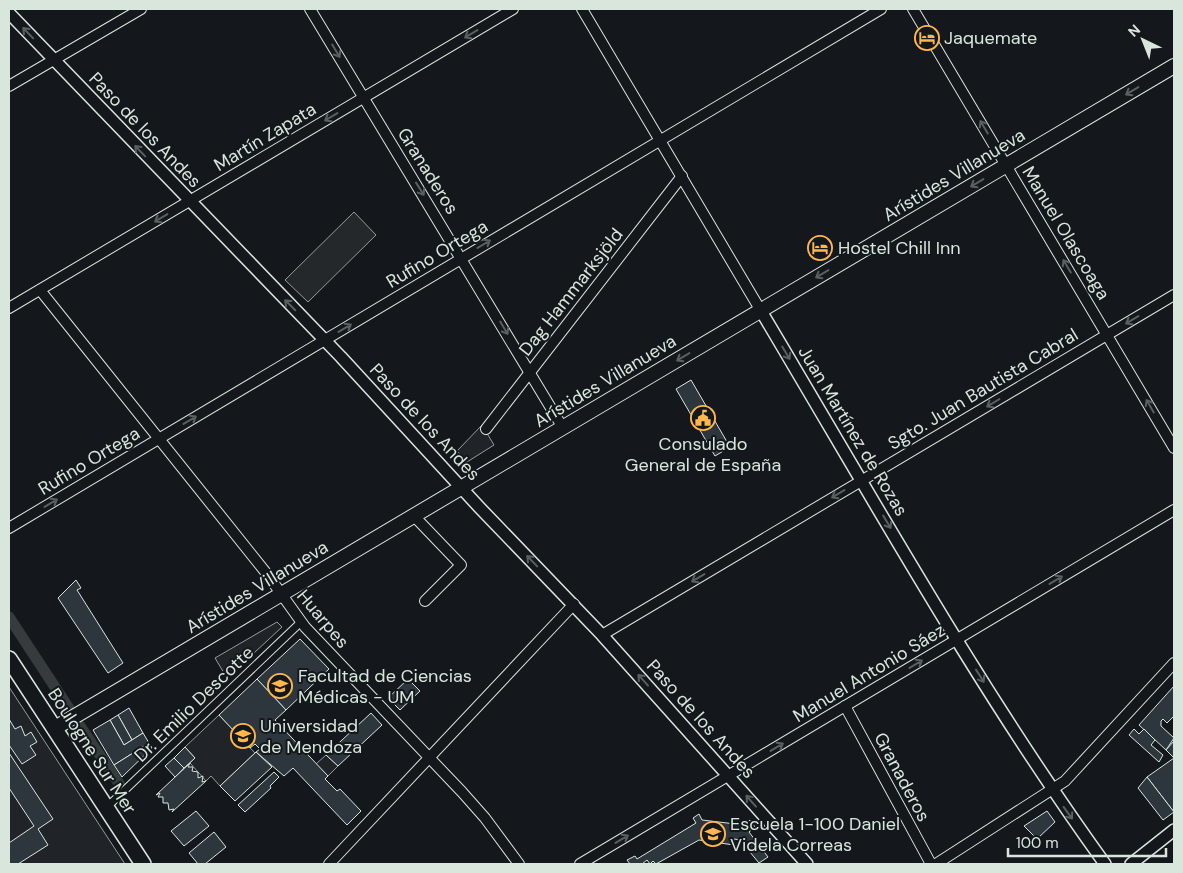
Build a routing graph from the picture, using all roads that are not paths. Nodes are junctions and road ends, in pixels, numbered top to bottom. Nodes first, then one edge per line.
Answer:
1 (140, 9) edge
2 (310, 9) edge
3 (512, 9) edge
4 (582, 9) edge
5 (881, 9) edge
6 (913, 9) edge
7 (9, 13) edge
8 (53, 60) junction
9 (1174, 66) edge
10 (9, 86) edge
11 (364, 97) junction
12 (661, 140) junction
13 (1007, 166) junction
14 (682, 176) junction
15 (188, 201) junction
16 (462, 258) junction
17 (40, 290) junction
18 (1174, 295) edge
19 (9, 308) edge
20 (761, 311) junction
21 (1108, 335) junction
22 (324, 340) junction
23 (530, 372) junction
24 (563, 428) junction
25 (486, 429) dead end
26 (159, 438) junction
27 (1174, 448) edge
28 (862, 480) junction
29 (462, 487) junction
30 (1174, 510) edge
31 (414, 516) junction
32 (9, 528) edge
33 (282, 594) junction
34 (425, 601) dead end
35 (574, 604) junction
36 (301, 622) junction
37 (602, 635) junction
38 (957, 640) junction
39 (9, 659) edge
40 (1174, 663) edge
41 (845, 706) junction
42 (55, 728) junction
43 (429, 759) junction
44 (729, 775) junction
45 (1052, 790) junction
46 (107, 807) junction
47 (1174, 830) edge
48 (143, 864) edge
49 (329, 864) edge
50 (519, 864) edge
51 (580, 864) edge
52 (807, 864) edge
53 (931, 864) edge
54 (936, 864) edge
55 (1105, 864) edge
56 (1131, 864) edge

1 - 8 street
2 -> 11 street, Granaderos
3 -> 11 street, Martín Zapata
4 - 12 street, Juan Martínez de Rozas
5 - 12 street, Rufino Ortega
13 -> 6 street, Manuel Olascoaga
8 -> 7 street, Paso de los Andes
8 - 10 street
15 -> 8 street, Paso de los Andes
9 -> 13 main road, Arístides Villanueva
11 -> 15 street, Martín Zapata
11 -> 16 street, Granaderos
12 - 14 street, Juan Martínez de Rozas
16 -> 12 street, Rufino Ortega
13 -> 20 main road, Arístides Villanueva
21 -> 13 street, Manuel Olascoaga
14 - 20 street, Juan Martínez de Rozas
14 - 23 street, Dag Hammarksjöld
15 -> 17 street, Martín Zapata
22 -> 15 street, Paso de los Andes
22 -> 16 street, Rufino Ortega
16 -> 23 street, Granaderos
17 - 19 street, Martín Zapata
17 - 26 street, Huarpes
18 -> 21 street, Sgto. Juan Bautista Cabral
20 -> 24 main road, Arístides Villanueva
20 -> 28 street, Juan Martínez de Rozas
27 -> 21 street, Manuel Olascoaga
21 -> 28 street, Sgto. Juan Bautista Cabral
26 -> 22 street, Rufino Ortega
22 - 29 street, Paso de los Andes
23 - 24 street, Granaderos
23 - 25 street, Dag Hammarksjöld
24 - 29 main road, Arístides Villanueva
32 -> 26 street, Rufino Ortega
26 - 33 street, Huarpes
28 -> 37 street, Sgto. Juan Bautista Cabral
28 -> 38 street, Juan Martínez de Rozas
29 - 31 main road, Arístides Villanueva
35 -> 29 street, Paso de los Andes
38 -> 30 street, Manuel Antonio Sáez
31 - 33 main road, Arístides Villanueva
31 - 34 street
33 - 36 street, Huarpes
33 - 42 main road, Arístides Villanueva
35 - 37 street, Paso de los Andes
35 - 43 street
36 - 43 street, Huarpes
36 - 46 street, Dr. Emilio Descotte
44 -> 37 street, Paso de los Andes
41 -> 38 street, Manuel Antonio Sáez
38 -> 45 street, Juan Martínez de Rozas
39 - 42 main road, Boulogne Sur Mer
40 - 45 street
44 -> 41 street, Manuel Antonio Sáez
41 - 53 street, Granaderos
42 - 46 main road, Boulogne Sur Mer
43 - 49 street
43 - 50 street, Huarpes
51 -> 44 street, Manuel Antonio Sáez
52 -> 44 street, Paso de los Andes
45 - 54 street
45 -> 55 street, Juan Martínez de Rozas
46 - 48 main road, Boulogne Sur Mer
47 - 56 street

